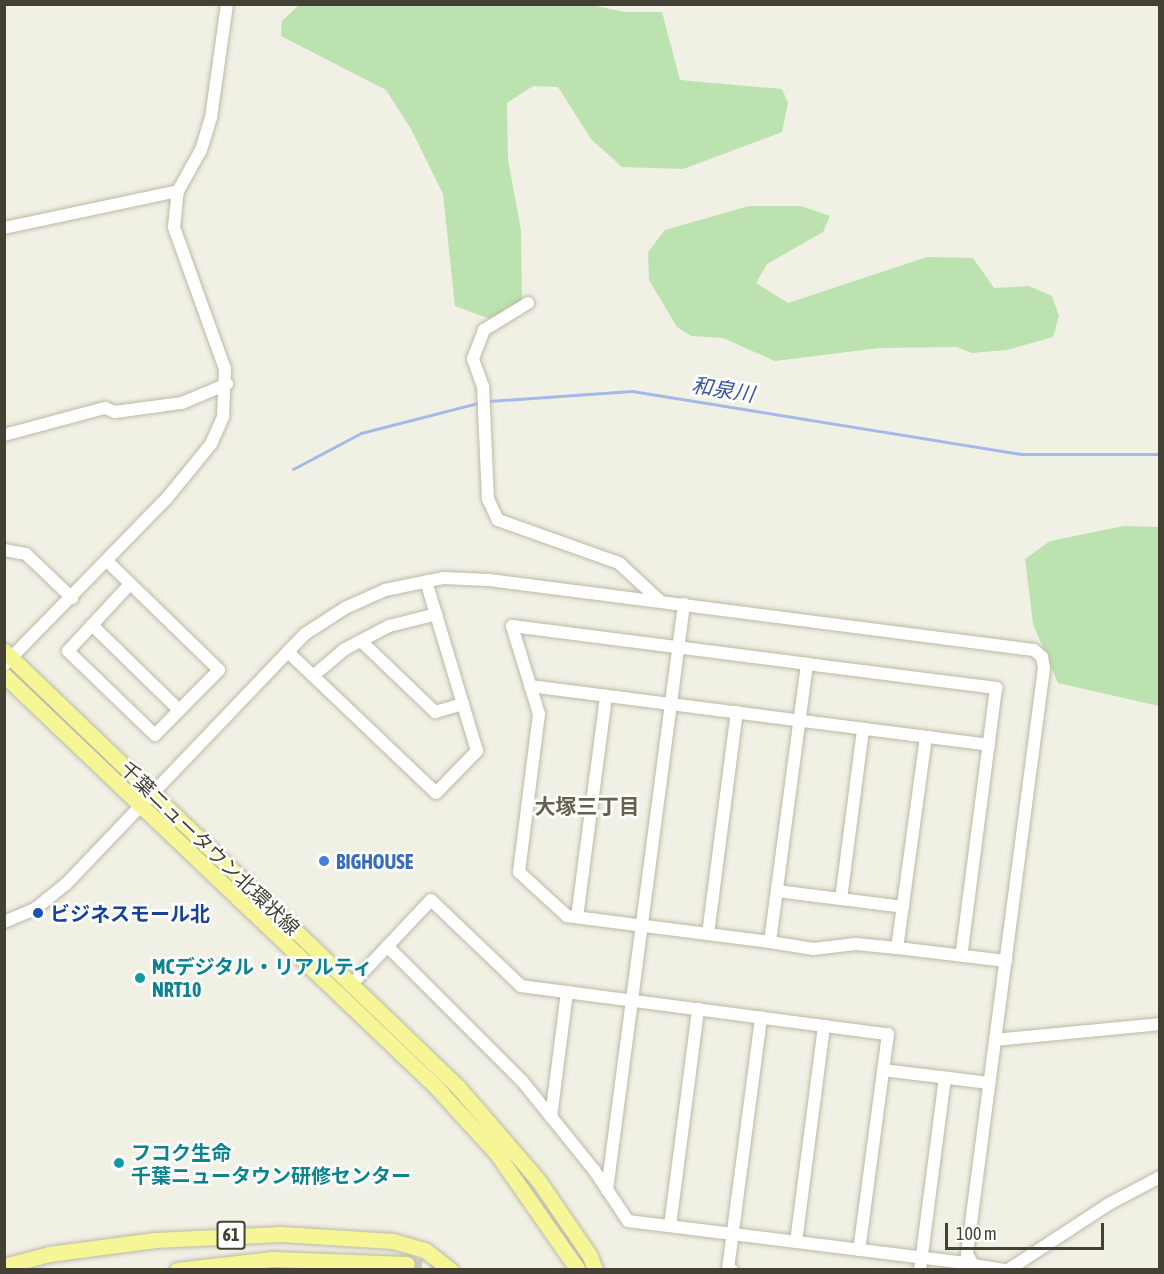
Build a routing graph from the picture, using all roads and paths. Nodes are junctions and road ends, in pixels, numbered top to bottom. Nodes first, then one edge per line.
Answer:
1 (227, 4) edge
2 (178, 191) junction
3 (4, 228) edge
4 (528, 303) dead end
5 (227, 384) junction
6 (4, 435) edge
7 (4, 550) edge
8 (108, 562) junction
9 (426, 581) junction
10 (130, 584) junction
11 (72, 597) junction
12 (660, 602) junction
13 (684, 604) junction
14 (437, 614) junction
15 (92, 625) junction
16 (361, 641) junction
17 (678, 647) junction
18 (288, 652) junction
19 (7, 658) edge
20 (807, 664) junction
21 (4, 675) edge
22 (313, 676) junction
23 (531, 686) junction
24 (606, 696) junction
25 (464, 704) junction
26 (671, 704) junction
27 (180, 710) junction
28 (736, 712) junction
29 (799, 721) junction
30 (863, 729) junction
31 (926, 737) junction
32 (989, 745) junction
33 (153, 793) junction
34 (141, 805) junction
35 (777, 891) junction
36 (841, 899) junction
37 (903, 907) junction
38 (577, 917) junction
39 (4, 922) edge
40 (642, 925) junction
41 (708, 934) junction
42 (770, 942) junction
43 (387, 946) junction
44 (897, 948) junction
45 (961, 956) junction
46 (1006, 961) junction
47 (345, 985) junction
48 (567, 992) junction
49 (632, 1001) junction
50 (698, 1009) junction
51 (761, 1017) junction
52 (1160, 1024) edge
53 (824, 1026) junction
54 (995, 1040) junction
55 (883, 1070) junction
56 (945, 1078) junction
57 (990, 1083) junction
58 (551, 1117) junction
59 (1160, 1177) edge
60 (608, 1190) junction
61 (670, 1226) junction
62 (733, 1234) junction
63 (796, 1242) junction
64 (859, 1250) junction
65 (969, 1261) junction
66 (407, 1264) dead end
67 (921, 1264) edge
68 (4, 1266) edge
69 (177, 1269) edge
70 (452, 1269) edge
71 (578, 1269) edge
72 (595, 1269) edge
73 (732, 1269) edge
74 (1003, 1269) edge
75 (1008, 1269) edge

1 - 2 street
2 - 3 street
2 - 5 street
4 - 12 street
5 - 6 street
5 - 8 street
7 - 11 street
8 - 10 street
8 - 11 street
9 - 12 street
9 - 14 street
9 - 18 street
10 - 15 street
10 - 27 street
11 - 19 street
12 - 13 street
13 - 17 street
13 - 46 street
14 - 16 street
14 - 25 street
15 - 27 street
15 - 27 street
16 - 22 street
16 - 25 street
17 - 20 street
17 - 23 street
17 - 26 street
18 - 22 street
18 - 33 street
19 - 33 main road, 千葉ニュータウン北環状線
20 - 29 street
20 - 32 street
21 - 34 main road, 千葉ニュータウン北環状線
22 - 25 street
23 - 24 street
23 - 38 street
24 - 26 street
24 - 38 street
26 - 28 street
26 - 40 street
28 - 29 street
28 - 41 street
29 - 30 street
29 - 35 street
30 - 31 street
30 - 36 street
31 - 32 street
31 - 37 street
32 - 45 street
33 - 34 street
33 - 47 main road, 千葉ニュータウン北環状線
34 - 39 street
34 - 47 main road, 千葉ニュータウン北環状線
35 - 36 street
35 - 42 street
36 - 37 street
37 - 44 street
38 - 40 street
40 - 41 street
40 - 49 street
41 - 42 street
42 - 44 street
43 - 47 street
43 - 48 street
43 - 58 street
44 - 45 street
45 - 46 street
46 - 54 street
47 - 71 main road, 千葉ニュータウン北環状線
47 - 72 main road, 千葉ニュータウン北環状線
48 - 49 street
48 - 58 street
49 - 50 street
49 - 60 street
50 - 51 street
50 - 61 street
51 - 53 street
51 - 62 street
52 - 54 street
53 - 55 street
53 - 63 street
54 - 57 street
55 - 56 street
55 - 64 street
56 - 57 street
56 - 67 street
57 - 65 street
58 - 60 street
59 - 75 street
60 - 61 street
61 - 62 street
62 - 63 street
62 - 73 street
63 - 64 street
64 - 67 street
65 - 67 street
65 - 74 street
66 - 69 main road, 61
68 - 70 main road, 61

